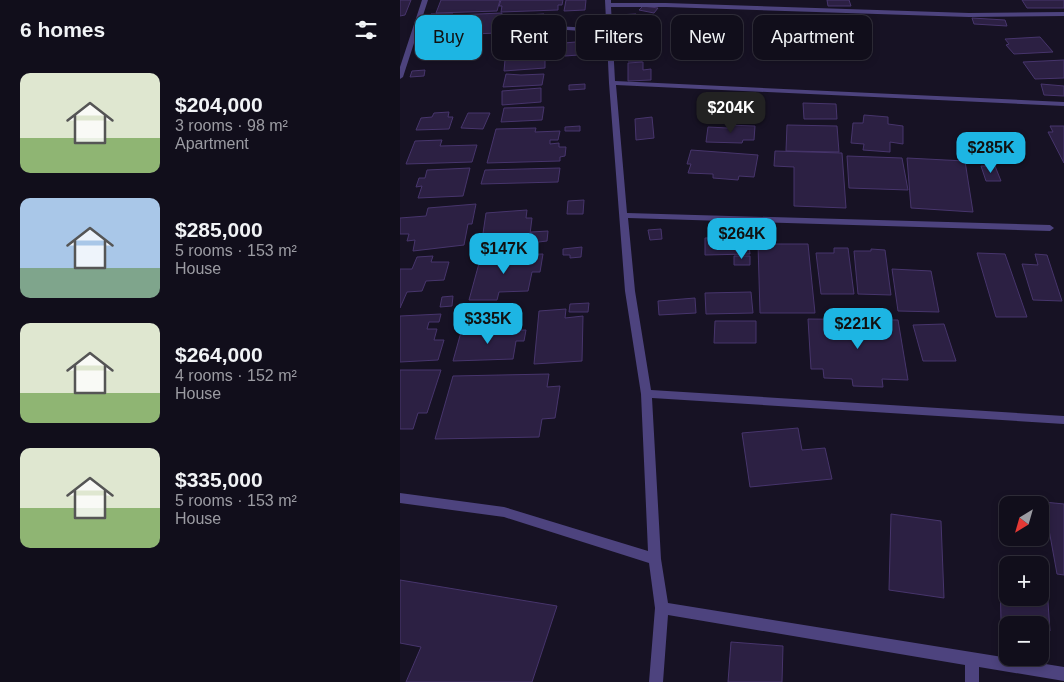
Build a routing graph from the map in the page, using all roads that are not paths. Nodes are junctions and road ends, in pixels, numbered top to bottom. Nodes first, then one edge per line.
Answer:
1 (424, 0) edge
2 (608, 2) edge
3 (1064, 14) edge
4 (608, 15) edge
5 (611, 60) edge
6 (400, 77) edge
7 (612, 83) junction
8 (1064, 104) edge
9 (624, 214) junction
10 (1050, 228) dead end
11 (646, 394) junction
12 (1064, 420) edge
13 (400, 498) edge
14 (655, 560) junction
15 (662, 608) junction
16 (972, 659) junction
17 (1064, 674) edge
18 (656, 682) edge
19 (972, 682) edge

1 - 6 street
2 - 3 street
2 - 4 street
5 - 7 street
7 - 8 street
7 - 9 street
9 - 10 street
9 - 11 street
11 - 12 street
11 - 14 street
13 - 14 street
14 - 15 street
15 - 16 street
15 - 18 street
16 - 17 street
16 - 19 street

